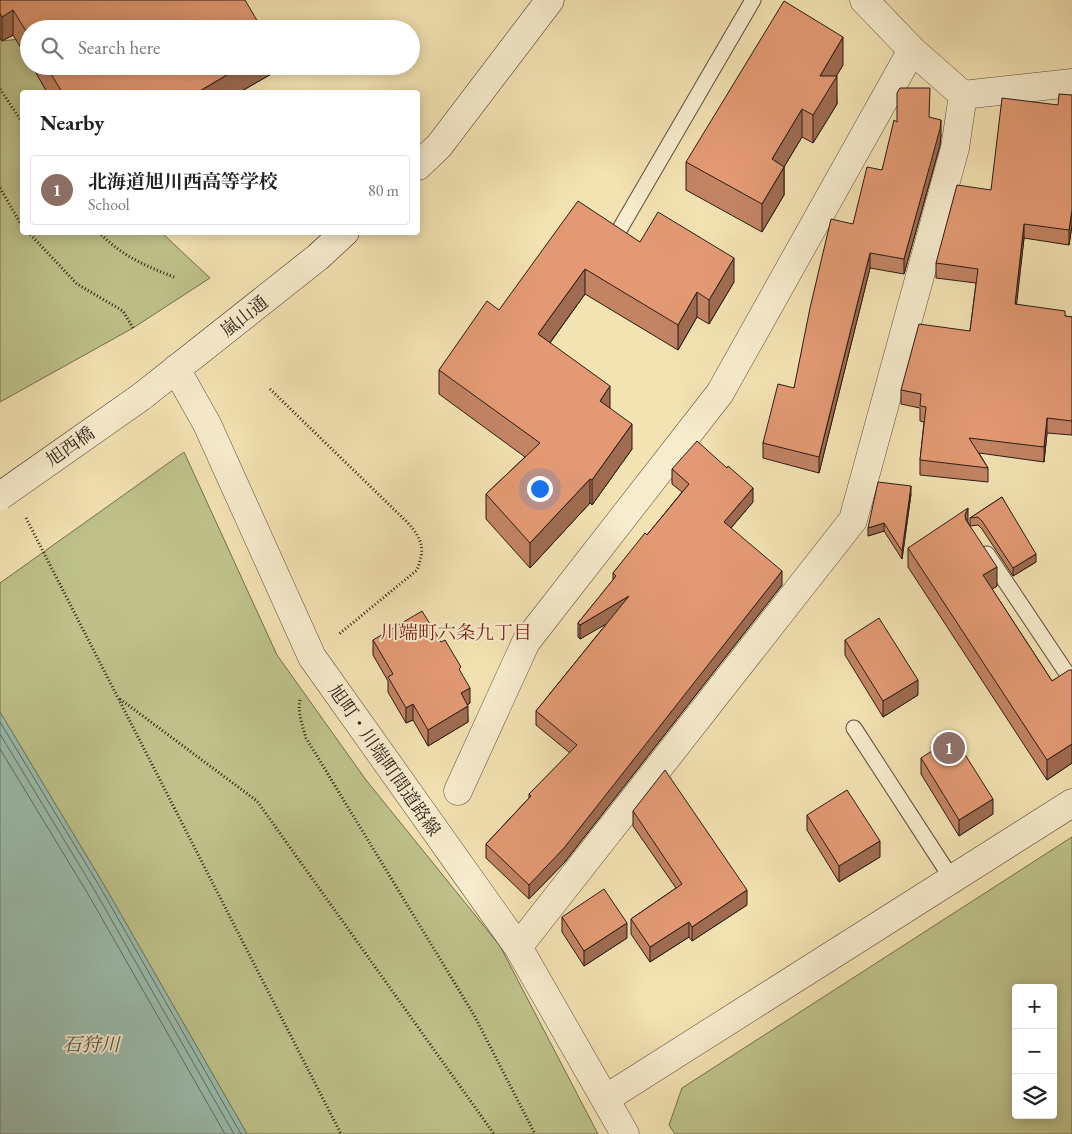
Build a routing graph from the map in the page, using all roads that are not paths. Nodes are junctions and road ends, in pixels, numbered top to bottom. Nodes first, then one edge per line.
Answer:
1 (550, 0) edge
2 (752, 0) edge
3 (864, 0) edge
4 (912, 50) junction
5 (1072, 83) edge
6 (963, 95) junction
7 (420, 164) edge
8 (342, 235) edge
9 (614, 240) edge
10 (176, 369) junction
11 (141, 397) joint
12 (0, 496) edge
13 (979, 542) edge
14 (1072, 681) edge
15 (854, 728) dead end
16 (458, 791) dead end
17 (1072, 803) edge
18 (952, 879) junction
19 (518, 948) junction
20 (605, 1099) junction
21 (625, 1134) edge

1 - 7 street
2 - 9 lane
3 - 4 street
4 - 6 street
4 - 16 street
5 - 6 street
6 - 19 street
8 - 10 street, 嵐山通
10 - 11 street, 嵐山通
10 - 19 street, 旭町・川端町間道路線
11 - 12 street, 旭西橋, bridge
13 - 14 lane
15 - 18 lane
17 - 18 street
18 - 20 street
19 - 20 street, 旭町・川端町間道路線
20 - 21 street, 旭町・川端町間道路線

